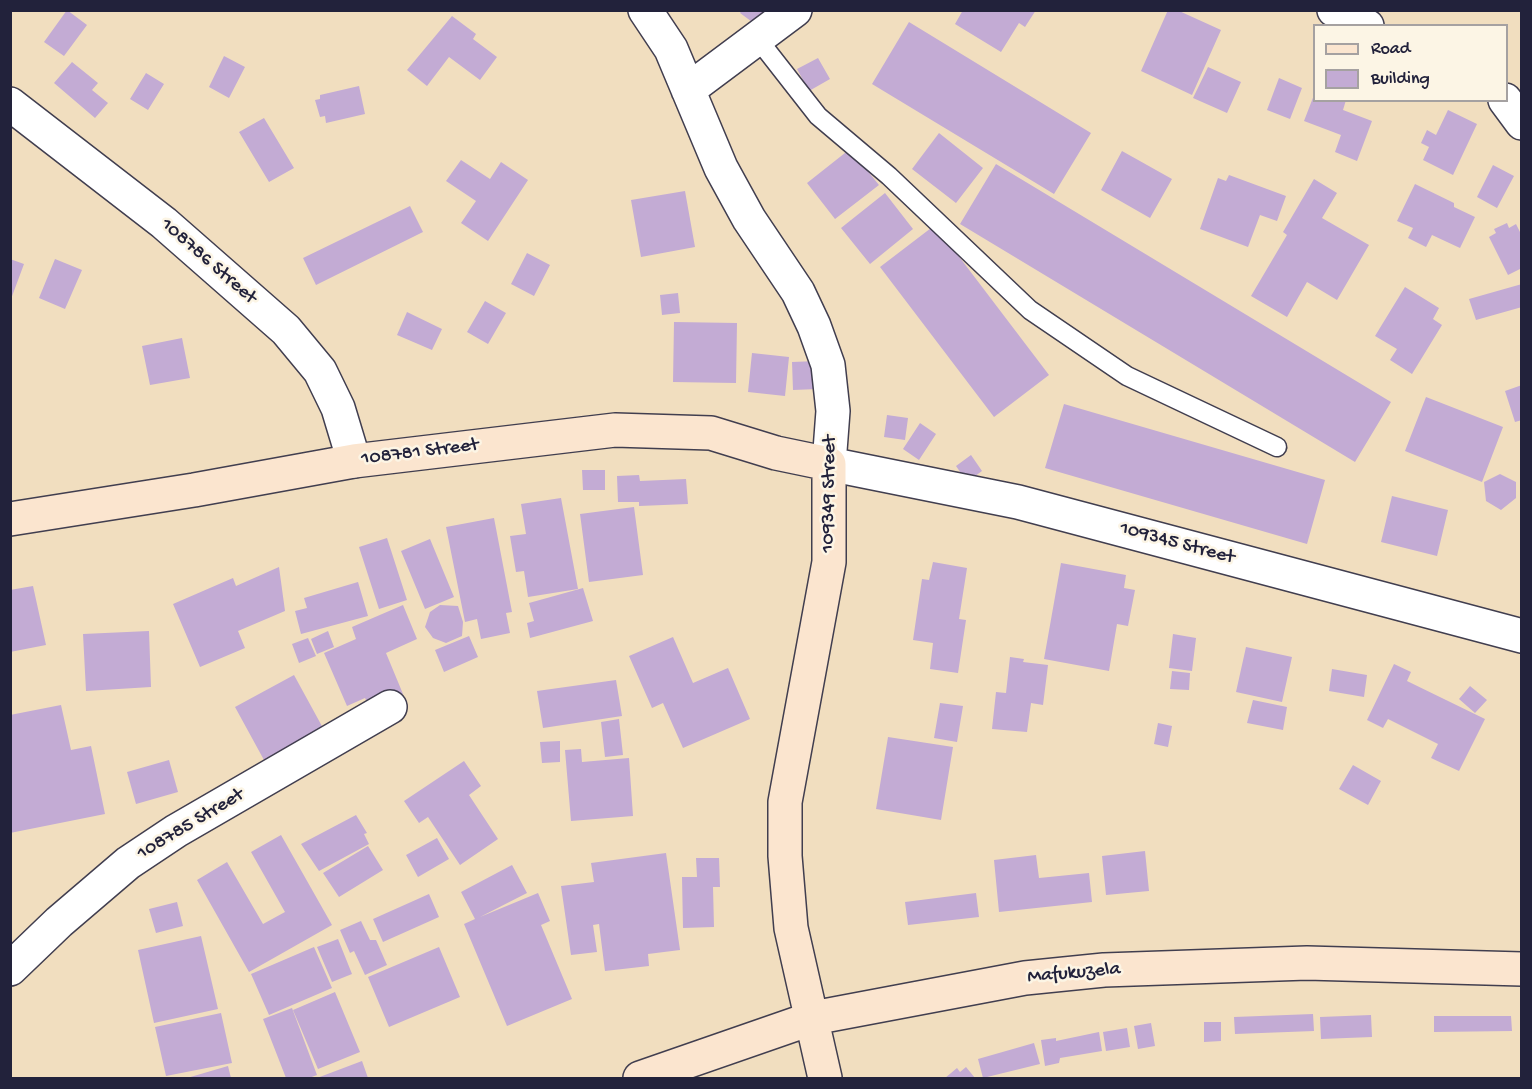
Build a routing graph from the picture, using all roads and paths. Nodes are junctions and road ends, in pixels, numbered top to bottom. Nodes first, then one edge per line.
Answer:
1 (645, 10) edge
2 (795, 10) edge
3 (1334, 10) edge
4 (1363, 24) edge
5 (757, 38) junction
6 (688, 90) junction
7 (1506, 102) edge
8 (10, 104) edge
9 (1521, 123) edge
10 (1277, 447) dead end
11 (354, 461) junction
12 (829, 464) junction
13 (10, 519) edge
14 (1521, 636) edge
15 (390, 707) dead end
16 (10, 969) edge
17 (1521, 969) edge
18 (813, 1018) junction
19 (640, 1078) edge
20 (825, 1078) edge

1 - 6 street, 109349 Street
2 - 5 street
3 - 4 street
5 - 6 street
5 - 10 lane
6 - 12 street, 109349 Street
7 - 9 street
8 - 11 street, 108786 Street
11 - 12 street, 108781 Street
11 - 13 street, 108781 Street
12 - 14 street, 109345 Street
12 - 18 street, 109349 Street
15 - 16 street, 108785 Street
17 - 18 street, Mafukuzela
18 - 19 street, Mafukuzela
18 - 20 street, 109349 Street

